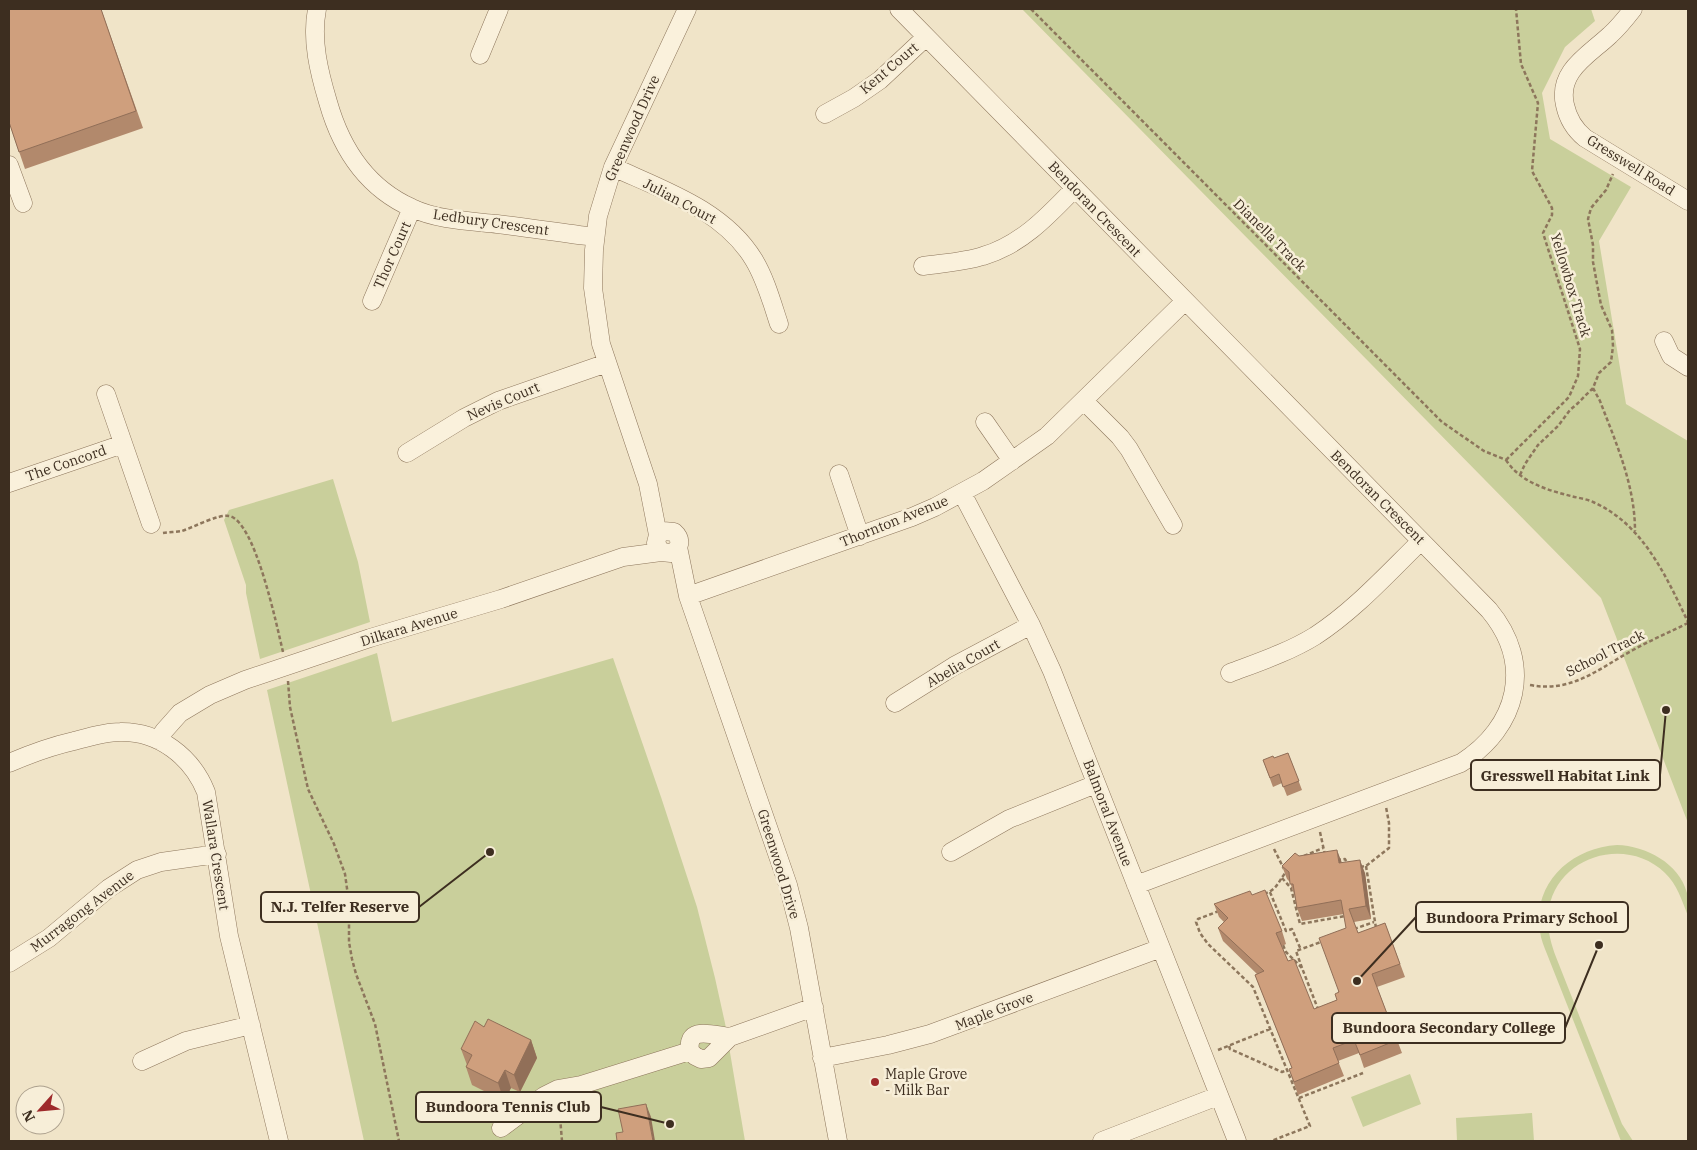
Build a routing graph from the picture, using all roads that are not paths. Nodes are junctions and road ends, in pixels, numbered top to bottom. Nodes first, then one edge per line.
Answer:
1 (317, 9) edge
2 (499, 9) edge
3 (687, 9) edge
4 (899, 9) edge
5 (1633, 9) edge
6 (926, 36) junction
7 (480, 55) dead end
8 (825, 114) dead end
9 (9, 165) edge
10 (613, 167) junction
11 (1075, 188) junction
12 (1686, 196) edge
13 (23, 203) dead end
14 (412, 208) junction
15 (595, 237) junction
16 (923, 266) dead end
17 (1185, 301) junction
18 (372, 302) dead end
19 (779, 324) dead end
20 (1666, 353) dead end
21 (607, 363) junction
22 (1688, 367) edge
23 (106, 394) dead end
24 (1084, 400) junction
25 (985, 422) dead end
26 (123, 444) junction
27 (406, 453) dead end
28 (1012, 461) junction
29 (838, 474) dead end
30 (9, 483) edge
31 (962, 493) junction
32 (151, 524) road end
33 (1173, 525) dead end
34 (860, 536) junction
35 (1421, 541) junction
36 (665, 542) junction
37 (688, 596) junction
38 (1032, 625) junction
39 (1230, 673) dead end
40 (895, 703) dead end
41 (163, 742) junction
42 (9, 764) edge
43 (1096, 784) junction
44 (952, 852) dead end
45 (216, 854) junction
46 (1136, 885) junction
47 (1161, 948) junction
48 (9, 963) edge
49 (814, 1006) junction
50 (251, 1025) junction
51 (822, 1058) junction
52 (142, 1061) dead end
53 (1218, 1096) junction
54 (501, 1128) dead end
55 (278, 1141) edge
56 (838, 1141) edge
57 (1102, 1141) edge
58 (1236, 1141) edge

1 - 14 street, Ledbury Crescent
2 - 7 street
3 - 10 street, Greenwood Drive
4 - 6 street, Bendoran Crescent
5 - 12 street, Gresswell Road
6 - 8 street, Kent Court
6 - 11 street, Bendoran Crescent
9 - 13 street
10 - 15 street, Greenwood Drive
10 - 19 street, Julian Court
11 - 16 street
11 - 17 street, Bendoran Crescent
14 - 15 street, Ledbury Crescent
14 - 18 street, Thor Court
15 - 21 street, Greenwood Drive
17 - 24 street, Thornton Avenue
17 - 35 street, Bendoran Crescent
20 - 22 street
21 - 27 street, Nevis Court
21 - 36 street, Greenwood Drive
23 - 26 street, The Concord
24 - 28 street, Thornton Avenue
24 - 33 street
25 - 28 street
26 - 30 street, The Concord
26 - 32 street, The Concord
28 - 31 street, Thornton Avenue
29 - 34 street
31 - 34 street, Thornton Avenue
31 - 38 street, Balmoral Avenue
34 - 37 street, Thornton Avenue
35 - 39 street
35 - 46 street, Bendoran Crescent
36 - 37 street, Greenwood Drive
36 - 41 street, Dilkara Avenue
37 - 49 street, Greenwood Drive
38 - 40 street, Abelia Court
38 - 43 street, Balmoral Avenue
41 - 42 street, Wallara Crescent
41 - 45 street, Wallara Crescent
43 - 44 street
43 - 46 street, Balmoral Avenue
45 - 48 street, Murragong Avenue
45 - 50 street, Wallara Crescent
46 - 47 street, Balmoral Avenue
47 - 51 street, Maple Grove
47 - 53 street, Balmoral Avenue
49 - 51 street, Greenwood Drive
49 - 54 street
50 - 52 street
50 - 55 street, Wallara Crescent
51 - 56 street, Greenwood Drive
53 - 57 street
53 - 58 street, Balmoral Avenue

